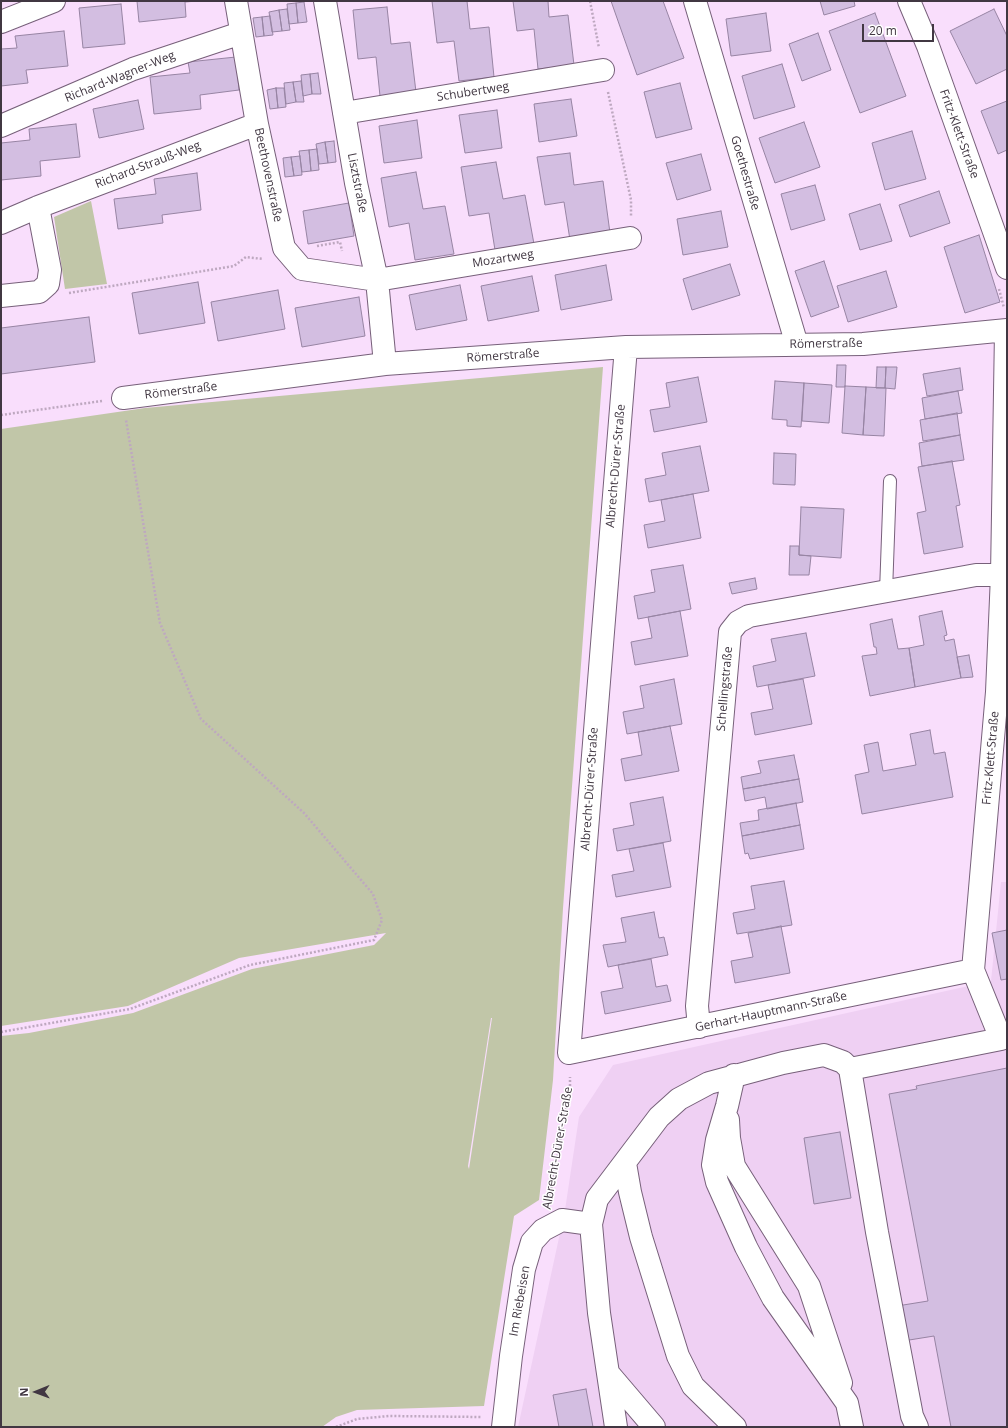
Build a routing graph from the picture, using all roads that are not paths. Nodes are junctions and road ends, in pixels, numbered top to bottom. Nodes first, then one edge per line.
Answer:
1 (54, 1) edge
2 (236, 1) edge
3 (325, 1) edge
4 (695, 1) edge
5 (909, 1) edge
6 (1, 22) edge
7 (241, 33) junction
8 (603, 70) road end
9 (344, 113) junction
10 (257, 124) junction
11 (1, 126) edge
12 (38, 207) junction
13 (1, 223) edge
14 (630, 238) road end
15 (1007, 268) edge
16 (377, 280) junction
17 (1, 296) edge
18 (1006, 331) edge
19 (797, 345) junction
20 (626, 347) junction
21 (385, 364) junction
22 (123, 398) road end
23 (890, 481) dead end
24 (1002, 575) junction
25 (886, 592) junction
26 (1002, 691) edge
27 (973, 970) junction
28 (699, 1027) junction
29 (1004, 1038) edge
30 (570, 1053) joint
31 (850, 1069) junction
32 (734, 1075) junction
33 (727, 1106) junction
34 (625, 1163) junction
35 (591, 1224) junction
36 (608, 1373) junction
37 (847, 1403) junction
38 (503, 1422) edge
39 (616, 1427) edge
40 (654, 1427) edge
41 (735, 1427) edge
42 (852, 1427) edge
43 (917, 1427) edge

1 - 6 street
2 - 7 street, Beethovenstraße
3 - 9 street, Lisztstraße
4 - 19 street, Goethestraße
5 - 15 street, Fritz-Klett-Straße
7 - 10 street, Beethovenstraße
7 - 11 street, Richard-Wagner-Weg
8 - 9 street, Schubertweg
9 - 16 street, Lisztstraße
10 - 12 street, Richard-Strauß-Weg
10 - 16 street, Beethovenstraße
12 - 13 street, Richard-Strauß-Weg
12 - 17 street
14 - 16 street, Mozartweg
16 - 21 street, Lisztstraße
18 - 19 street, Römerstraße
18 - 24 street, Fritz-Klett-Straße
19 - 20 street, Römerstraße
20 - 21 street, Römerstraße
20 - 30 street, Albrecht-Dürer-Straße
21 - 22 street, Römerstraße
23 - 25 lane
24 - 25 street, Schellingstraße
24 - 26 street, Fritz-Klett-Straße
25 - 28 street, Schellingstraße
26 - 27 street, Fritz-Klett-Straße
27 - 28 street, Gerhart-Hauptmann-Straße
27 - 29 street
28 - 30 street, Gerhart-Hauptmann-Straße
29 - 31 street
31 - 32 street
31 - 43 street
32 - 33 street
32 - 34 street
33 - 37 street
33 - 37 street
34 - 35 street
34 - 41 street
35 - 36 street
35 - 38 street, Im Riebeisen
36 - 39 street
36 - 40 street
37 - 42 street

